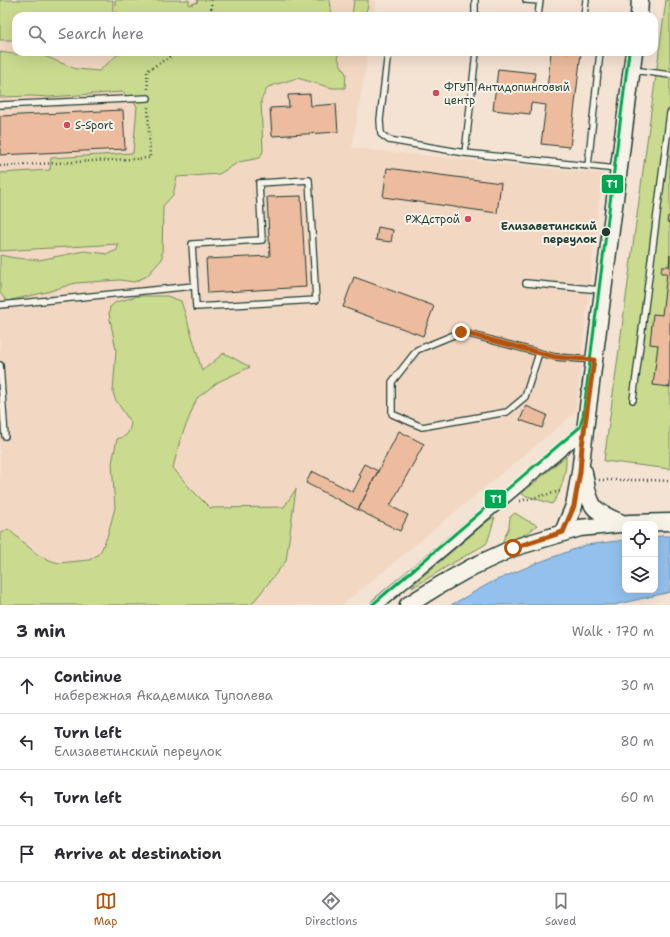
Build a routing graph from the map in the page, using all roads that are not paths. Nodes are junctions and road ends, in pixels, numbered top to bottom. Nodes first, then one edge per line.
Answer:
1 (475, 0) edge
2 (526, 0) edge
3 (540, 0) edge
4 (586, 0) edge
5 (640, 0) edge
6 (475, 12) edge
7 (538, 12) edge
8 (584, 12) edge
9 (639, 12) edge
10 (389, 56) edge
11 (476, 56) edge
12 (600, 56) edge
13 (634, 56) edge
14 (632, 70) junction
15 (670, 75) edge
16 (148, 98) road end
17 (0, 105) edge
18 (670, 113) edge
19 (465, 153) junction
20 (588, 166) junction
21 (620, 169) junction
22 (526, 283) dead end
23 (194, 286) junction
24 (603, 290) junction
25 (0, 305) edge
26 (539, 353) junction
27 (594, 360) junction
28 (0, 365) edge
29 (633, 400) dead end
30 (584, 430) junction
31 (5, 436) dead end
32 (582, 455) junction
33 (658, 522) edge
34 (670, 522) edge
35 (622, 523) joint
36 (563, 532) junction
37 (377, 605) edge
38 (408, 605) edge

1 - 6 lane
2 - 3 lane
3 - 7 lane
4 - 8 lane
5 - 9 street
10 - 19 lane
11 - 19 lane
12 - 20 lane
13 - 14 street
14 - 15 lane
14 - 21 street
16 - 17 lane
18 - 29 lane
19 - 20 lane
20 - 21 lane
21 - 24 street
22 - 24 lane
23 - 23 lane
23 - 25 lane
24 - 27 street
26 - 26 lane
26 - 27 lane
27 - 30 street
28 - 31 lane
30 - 32 street
30 - 37 street
32 - 35 street
32 - 36 street
33 - 34 street
35 - 36 street
36 - 38 street

